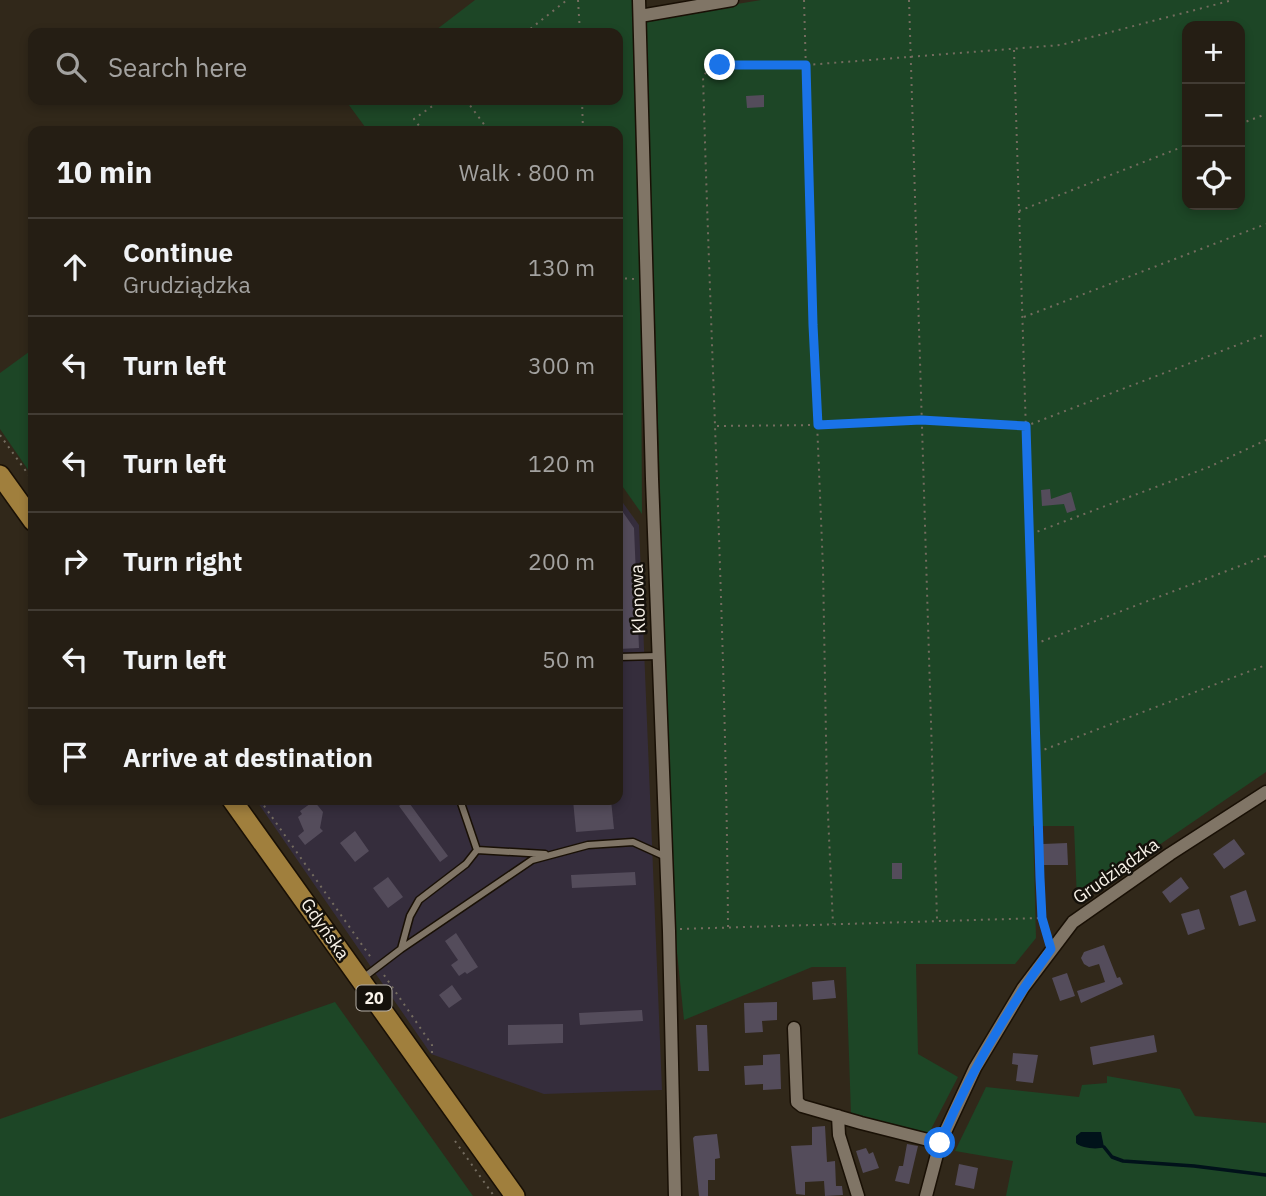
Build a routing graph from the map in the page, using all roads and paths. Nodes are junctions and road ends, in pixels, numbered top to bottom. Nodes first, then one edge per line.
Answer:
1 (567, 0) edge
2 (578, 0) edge
3 (639, 0) edge
4 (732, 0) edge
5 (804, 0) edge
6 (909, 0) edge
7 (1233, 0) edge
8 (640, 16) junction
9 (531, 28) edge
10 (580, 28) edge
11 (1014, 49) junction
12 (910, 58) junction
13 (806, 65) junction
14 (434, 105) edge
15 (470, 105) edge
16 (582, 105) edge
17 (1266, 114) edge
18 (1245, 122) edge
19 (419, 126) edge
20 (485, 126) edge
21 (583, 126) edge
22 (1182, 147) edge
23 (1019, 211) junction
24 (1266, 224) edge
25 (623, 278) edge
26 (648, 280) junction
27 (1023, 317) junction
28 (1266, 334) edge
29 (921, 420) junction
30 (818, 425) junction
31 (716, 426) junction
32 (1026, 426) junction
33 (0, 435) edge
34 (1266, 440) edge
35 (28, 474) edge
36 (0, 475) edge
37 (28, 514) edge
38 (1030, 534) junction
39 (1266, 556) edge
40 (1034, 645) junction
41 (658, 656) junction
42 (623, 657) edge
43 (1266, 665) edge
44 (1037, 752) junction
45 (1266, 792) edge
46 (236, 805) edge
47 (264, 805) edge
48 (462, 805) edge
49 (477, 850) junction
50 (553, 855) junction
51 (666, 857) junction
52 (1042, 918) junction
53 (937, 919) junction
54 (834, 923) junction
55 (729, 927) junction
56 (669, 931) junction
57 (401, 949) junction
58 (1051, 949) junction
59 (378, 967) junction
60 (360, 979) junction
61 (794, 1028) dead end
62 (433, 1056) dead end
63 (838, 1116) junction
64 (940, 1143) junction
65 (515, 1196) edge
66 (675, 1196) edge
67 (858, 1196) edge
68 (926, 1196) edge

1 - 9 path
2 - 10 path
3 - 8 street, Klonowa
4 - 8 street
5 - 13 path
6 - 12 path
7 - 11 path
8 - 26 street, Klonowa
11 - 12 path
11 - 23 path
12 - 13 path
12 - 29 path
13 - 30 path
13 - 31 path
14 - 19 path
15 - 20 path
16 - 21 path
17 - 18 path
22 - 23 path
23 - 27 path
24 - 27 path
25 - 26 path
26 - 41 street, Klonowa
27 - 32 path
28 - 32 path
29 - 30 path
29 - 32 path
29 - 53 path
30 - 31 path
30 - 54 path
31 - 55 path
32 - 38 path
33 - 35 path
34 - 38 path
36 - 37 main road
38 - 40 path
39 - 40 path
40 - 44 path
41 - 42 lane
41 - 51 street, Klonowa
43 - 44 path
44 - 52 path
45 - 58 street, Grudziądzka
46 - 60 main road, Gdyńska / 20
47 - 59 path
48 - 49 lane
49 - 50 lane
49 - 57 lane
50 - 51 lane
50 - 57 lane
51 - 56 street, Klonowa
52 - 53 path
52 - 58 path
53 - 54 path
54 - 55 path
55 - 56 path
56 - 66 street, Klonowa
57 - 59 lane
58 - 64 street, Grudziądzka
59 - 60 lane
59 - 62 path
60 - 65 main road, Gdyńska / 20
61 - 63 street
63 - 64 street
63 - 67 street
64 - 68 street, Grudziądzka

